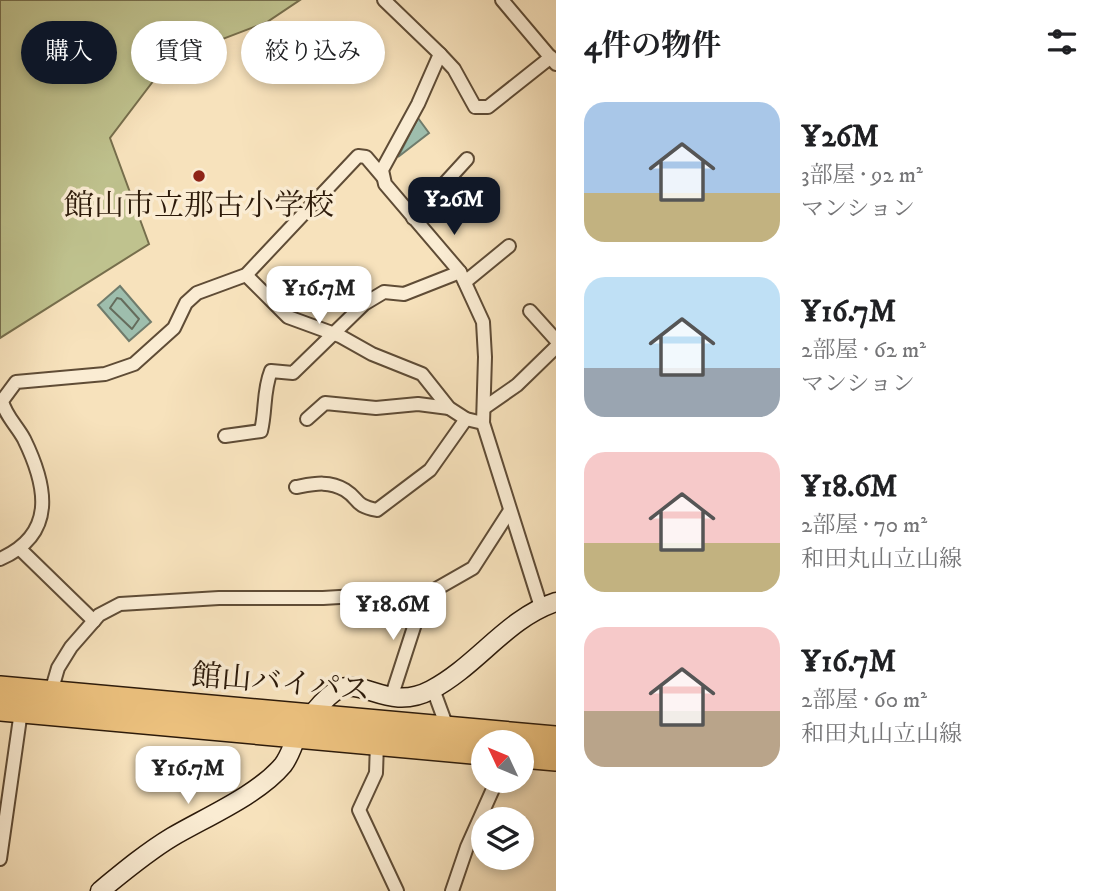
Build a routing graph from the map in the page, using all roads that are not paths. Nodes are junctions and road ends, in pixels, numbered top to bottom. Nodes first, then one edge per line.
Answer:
1 (383, 0) edge
2 (502, 0) edge
3 (440, 54) junction
4 (553, 60) edge
5 (467, 159) dead end
6 (383, 177) junction
7 (413, 218) junction
8 (509, 246) dead end
9 (246, 275) junction
10 (462, 277) junction
11 (530, 311) dead end
12 (335, 334) junction
13 (556, 340) edge
14 (556, 347) edge
15 (449, 408) junction
16 (484, 408) junction
17 (307, 419) dead end
18 (466, 419) junction
19 (483, 423) junction
20 (225, 436) dead end
21 (296, 486) dead end
22 (509, 512) junction
23 (20, 549) junction
24 (0, 559) edge
25 (424, 596) junction
26 (548, 604) edge
27 (94, 621) junction
28 (0, 688) edge
29 (433, 689) junction
30 (51, 692) junction
31 (390, 698) junction
32 (11, 710) edge
33 (304, 727) junction
34 (447, 727) junction
35 (556, 738) edge
36 (377, 743) junction
37 (471, 752) edge
38 (534, 758) edge
39 (556, 760) edge
40 (491, 793) edge
41 (0, 859) edge
42 (100, 891) edge
43 (397, 891) edge
44 (452, 891) edge

1 - 3 street
2 - 4 street
3 - 4 street
3 - 6 street
5 - 7 street
6 - 7 street
6 - 9 street
7 - 10 street
8 - 10 street
9 - 12 street
9 - 23 street
10 - 12 street
10 - 16 street
11 - 13 street
12 - 15 street
12 - 20 street
14 - 16 street
15 - 17 street
15 - 18 street
16 - 19 street
18 - 19 street
18 - 21 street
19 - 22 street
22 - 25 street
22 - 26 street
23 - 24 street
23 - 27 street
25 - 27 street
25 - 31 street
26 - 29 main road
27 - 30 street
28 - 30 highway, 館山バイパス
29 - 31 main road
29 - 34 street
30 - 33 highway, 館山バイパス
31 - 33 main road
32 - 33 highway, 館山バイパス
32 - 41 street
33 - 34 highway, 館山バイパス
33 - 36 highway, 館山バイパス
33 - 42 main road
34 - 35 highway, 館山バイパス
36 - 37 highway, 館山バイパス
36 - 43 street
38 - 39 highway
40 - 44 street

